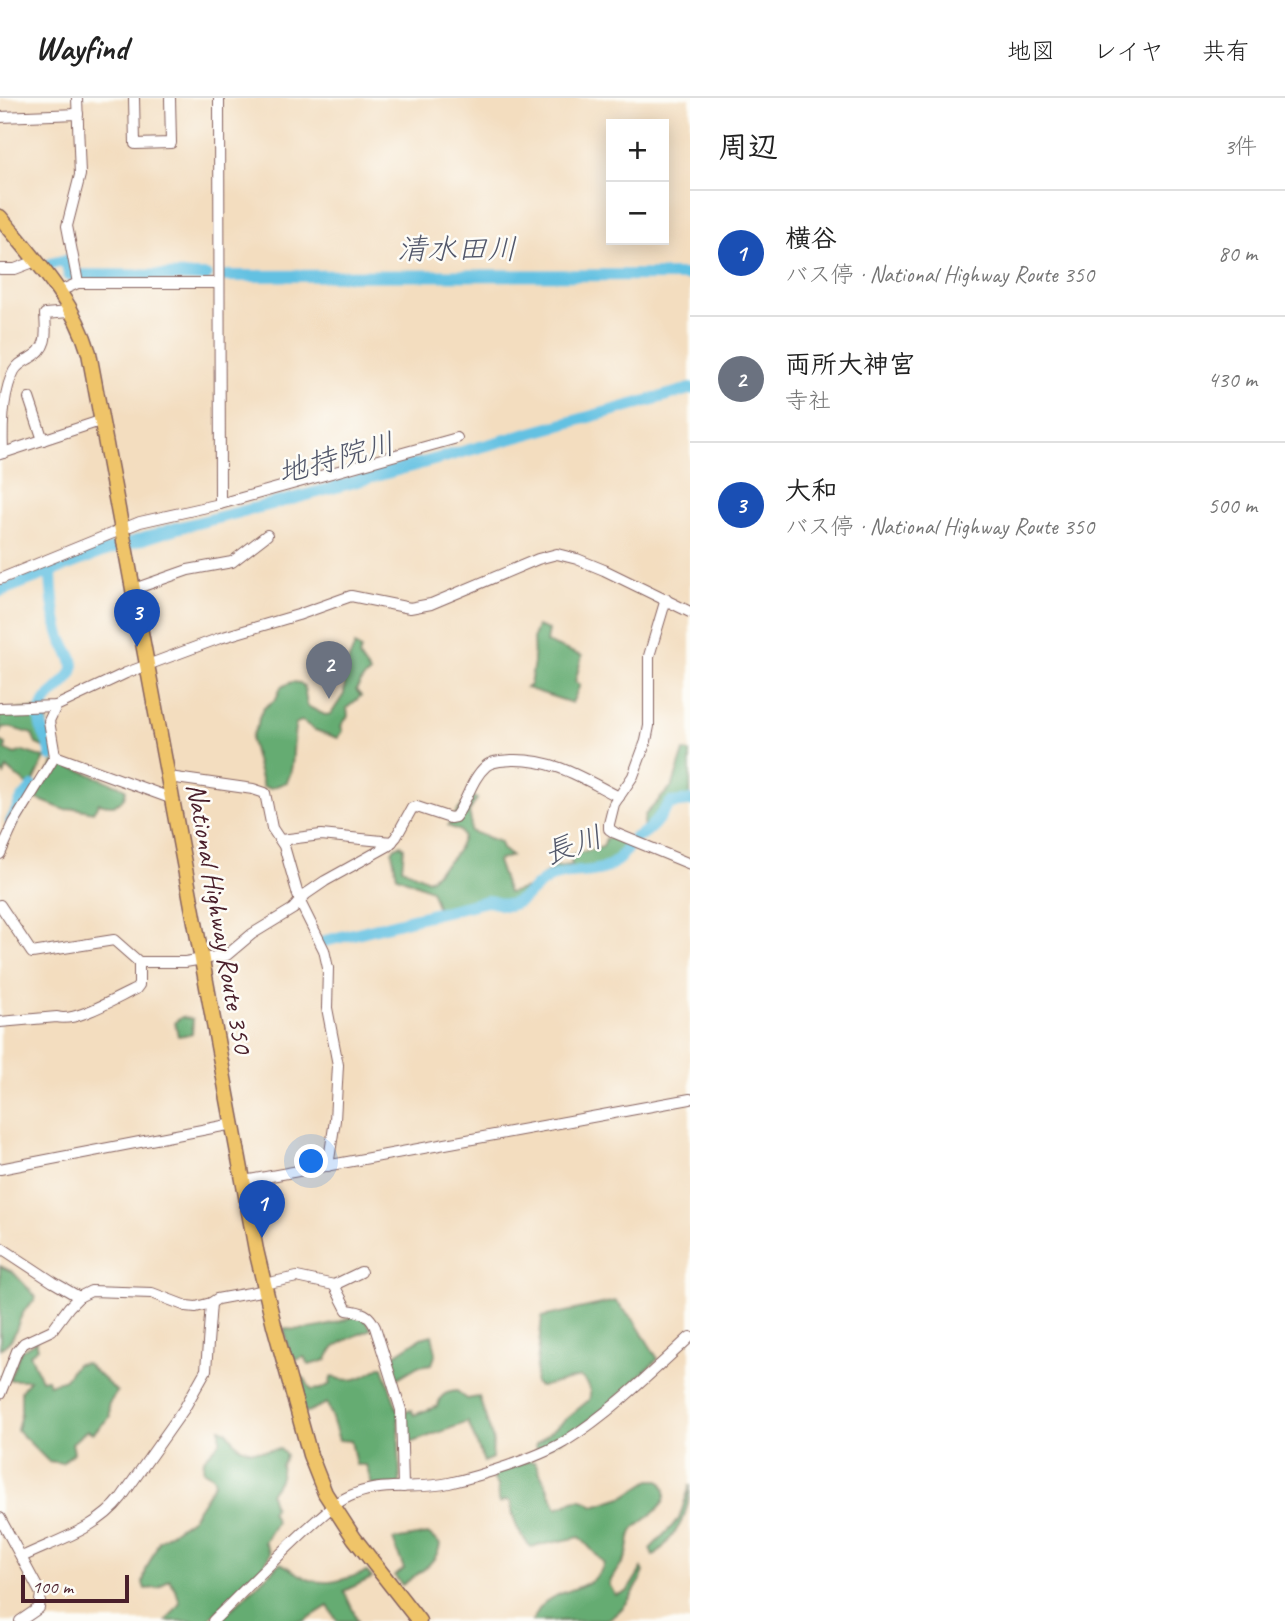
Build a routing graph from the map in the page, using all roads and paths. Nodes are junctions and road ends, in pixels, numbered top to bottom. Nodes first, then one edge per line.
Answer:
1 (76, 98) edge
2 (134, 98) edge
3 (170, 98) edge
4 (219, 98) edge
5 (78, 114) junction
6 (0, 117) edge
7 (0, 217) edge
8 (36, 261) junction
9 (0, 269) edge
10 (77, 278) junction
11 (218, 283) junction
12 (60, 291) junction
13 (72, 310) junction
14 (29, 398) dead end
15 (103, 420) junction
16 (457, 438) dead end
17 (43, 440) junction
18 (2, 454) edge
19 (220, 504) junction
20 (122, 530) junction
21 (267, 535) dead end
22 (0, 579) edge
23 (134, 589) junction
24 (666, 599) junction
25 (690, 612) edge
26 (148, 665) junction
27 (47, 706) junction
28 (0, 708) edge
29 (55, 756) junction
30 (169, 777) junction
31 (619, 797) junction
32 (173, 799) junction
33 (281, 840) junction
34 (392, 842) junction
35 (0, 854) edge
36 (690, 864) edge
37 (300, 902) junction
38 (0, 905) edge
39 (203, 961) junction
40 (139, 962) junction
41 (0, 1022) edge
42 (690, 1099) edge
43 (233, 1124) junction
44 (328, 1166) junction
45 (0, 1169) edge
46 (244, 1181) junction
47 (0, 1247) edge
48 (360, 1272) dead end
49 (334, 1285) junction
50 (265, 1287) junction
51 (79, 1297) junction
52 (211, 1303) junction
53 (690, 1337) edge
54 (0, 1394) edge
55 (403, 1487) junction
56 (333, 1507) junction
57 (0, 1518) edge
58 (22, 1557) junction
59 (20, 1621) edge
60 (213, 1621) edge
61 (419, 1621) edge

1 - 5 street
2 - 3 street
4 - 11 street
5 - 6 street
5 - 10 street
7 - 8 highway, National Highway Route 350
8 - 9 street
8 - 12 highway, National Highway Route 350
10 - 11 street
10 - 12 street
11 - 19 street
12 - 13 highway, National Highway Route 350
13 - 15 highway, National Highway Route 350
13 - 18 street
14 - 17 street
15 - 17 street
15 - 20 highway, National Highway Route 350
16 - 19 street
17 - 18 street
19 - 20 street
20 - 22 street
20 - 23 highway, National Highway Route 350
21 - 23 street
23 - 26 highway, National Highway Route 350
24 - 25 street
24 - 26 street
24 - 31 street
26 - 27 street
26 - 30 highway, National Highway Route 350
27 - 28 street
27 - 29 street
29 - 32 street
29 - 35 street
30 - 32 highway, National Highway Route 350
30 - 33 street
31 - 34 street
31 - 36 street
32 - 39 highway, National Highway Route 350
33 - 34 street
33 - 37 street
34 - 37 street
37 - 39 street
37 - 44 street
38 - 40 street
39 - 40 street
39 - 43 highway, National Highway Route 350
40 - 41 street
42 - 44 street
43 - 45 street
43 - 46 highway, National Highway Route 350
44 - 46 street
46 - 50 highway, National Highway Route 350
47 - 51 street
48 - 49 street
49 - 50 street
49 - 55 street
50 - 52 street
50 - 56 highway, National Highway Route 350
51 - 52 street
51 - 54 street
52 - 58 street
53 - 55 street
55 - 56 street
56 - 60 street
56 - 61 highway, National Highway Route 350
57 - 58 street
58 - 59 street

